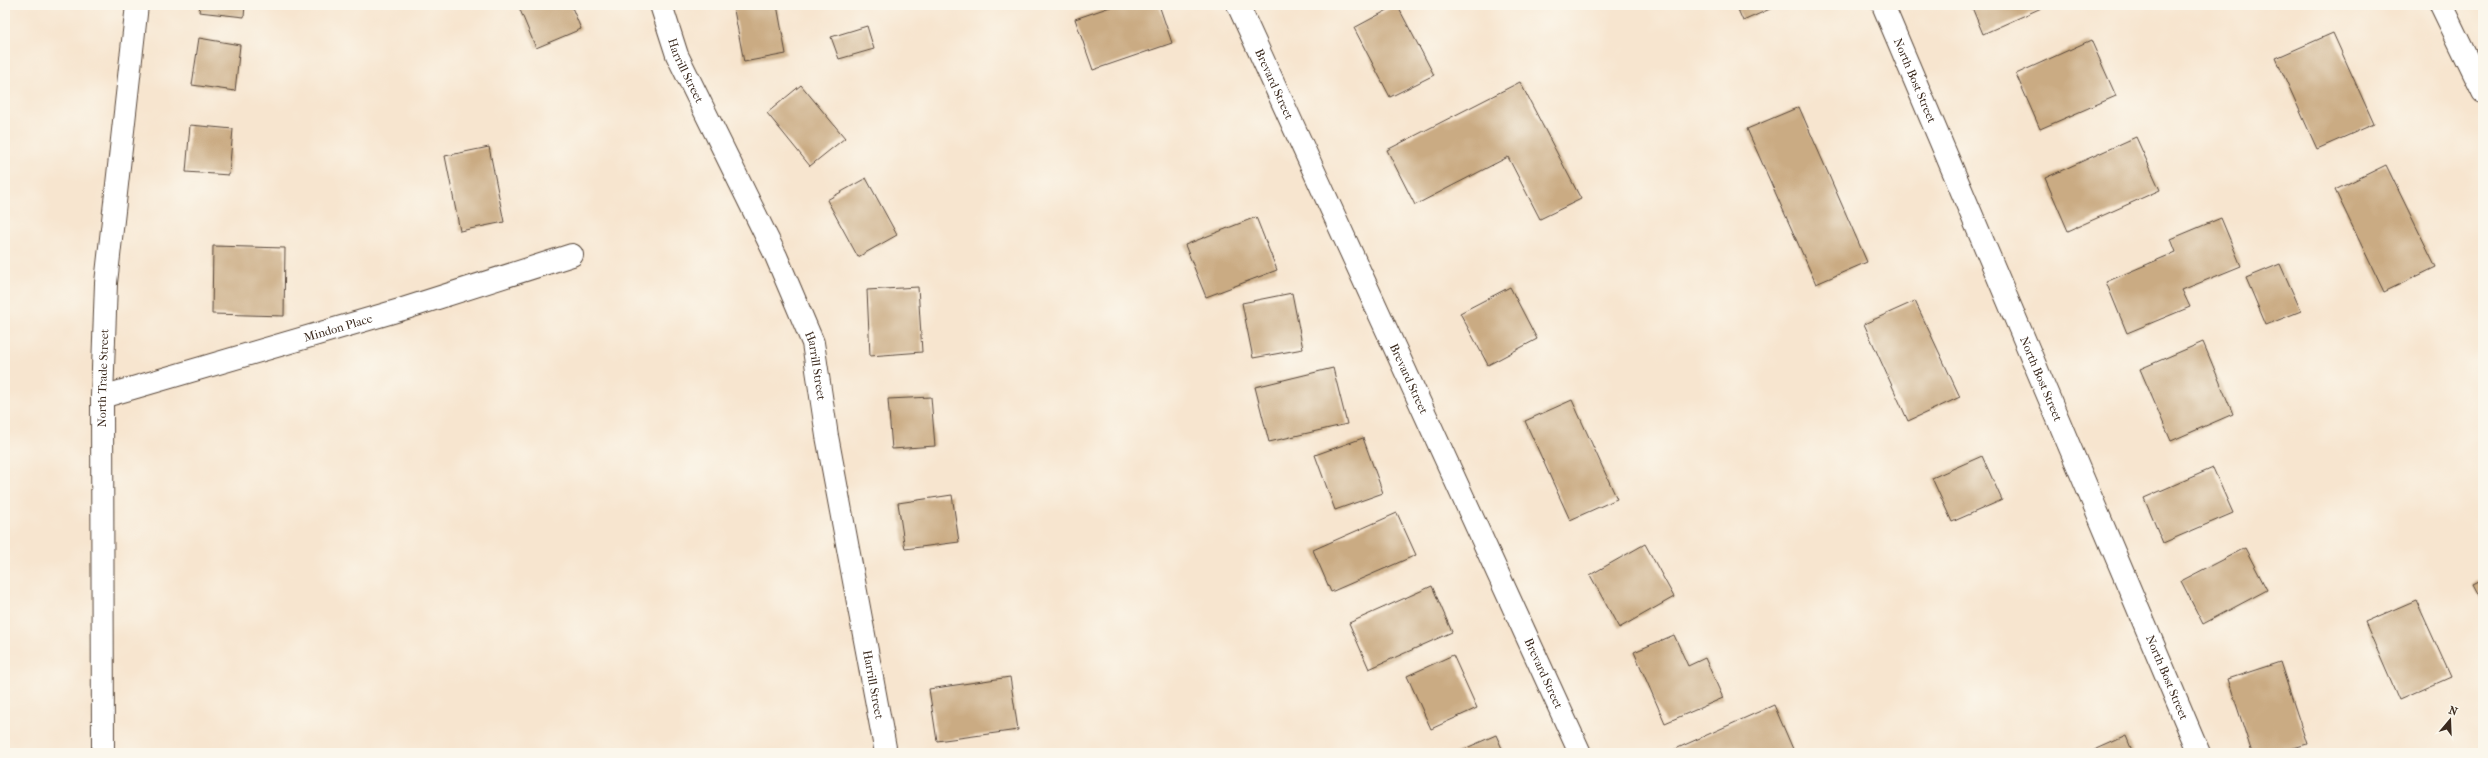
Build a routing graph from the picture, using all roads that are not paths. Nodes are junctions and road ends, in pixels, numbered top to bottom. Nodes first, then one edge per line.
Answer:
1 (137, 5) edge
2 (661, 5) edge
3 (1238, 5) edge
4 (1883, 5) edge
5 (2441, 5) edge
6 (2483, 92) edge
7 (572, 255) dead end
8 (102, 397) junction
9 (103, 753) edge
10 (886, 753) edge
11 (1580, 753) edge
12 (2199, 753) edge

1 - 8 street, North Trade Street
2 - 10 street, Harrill Street
3 - 11 street, Brevard Street
4 - 12 street, North Bost Street
5 - 6 street
7 - 8 street, Mindon Place
8 - 9 street, North Trade Street

